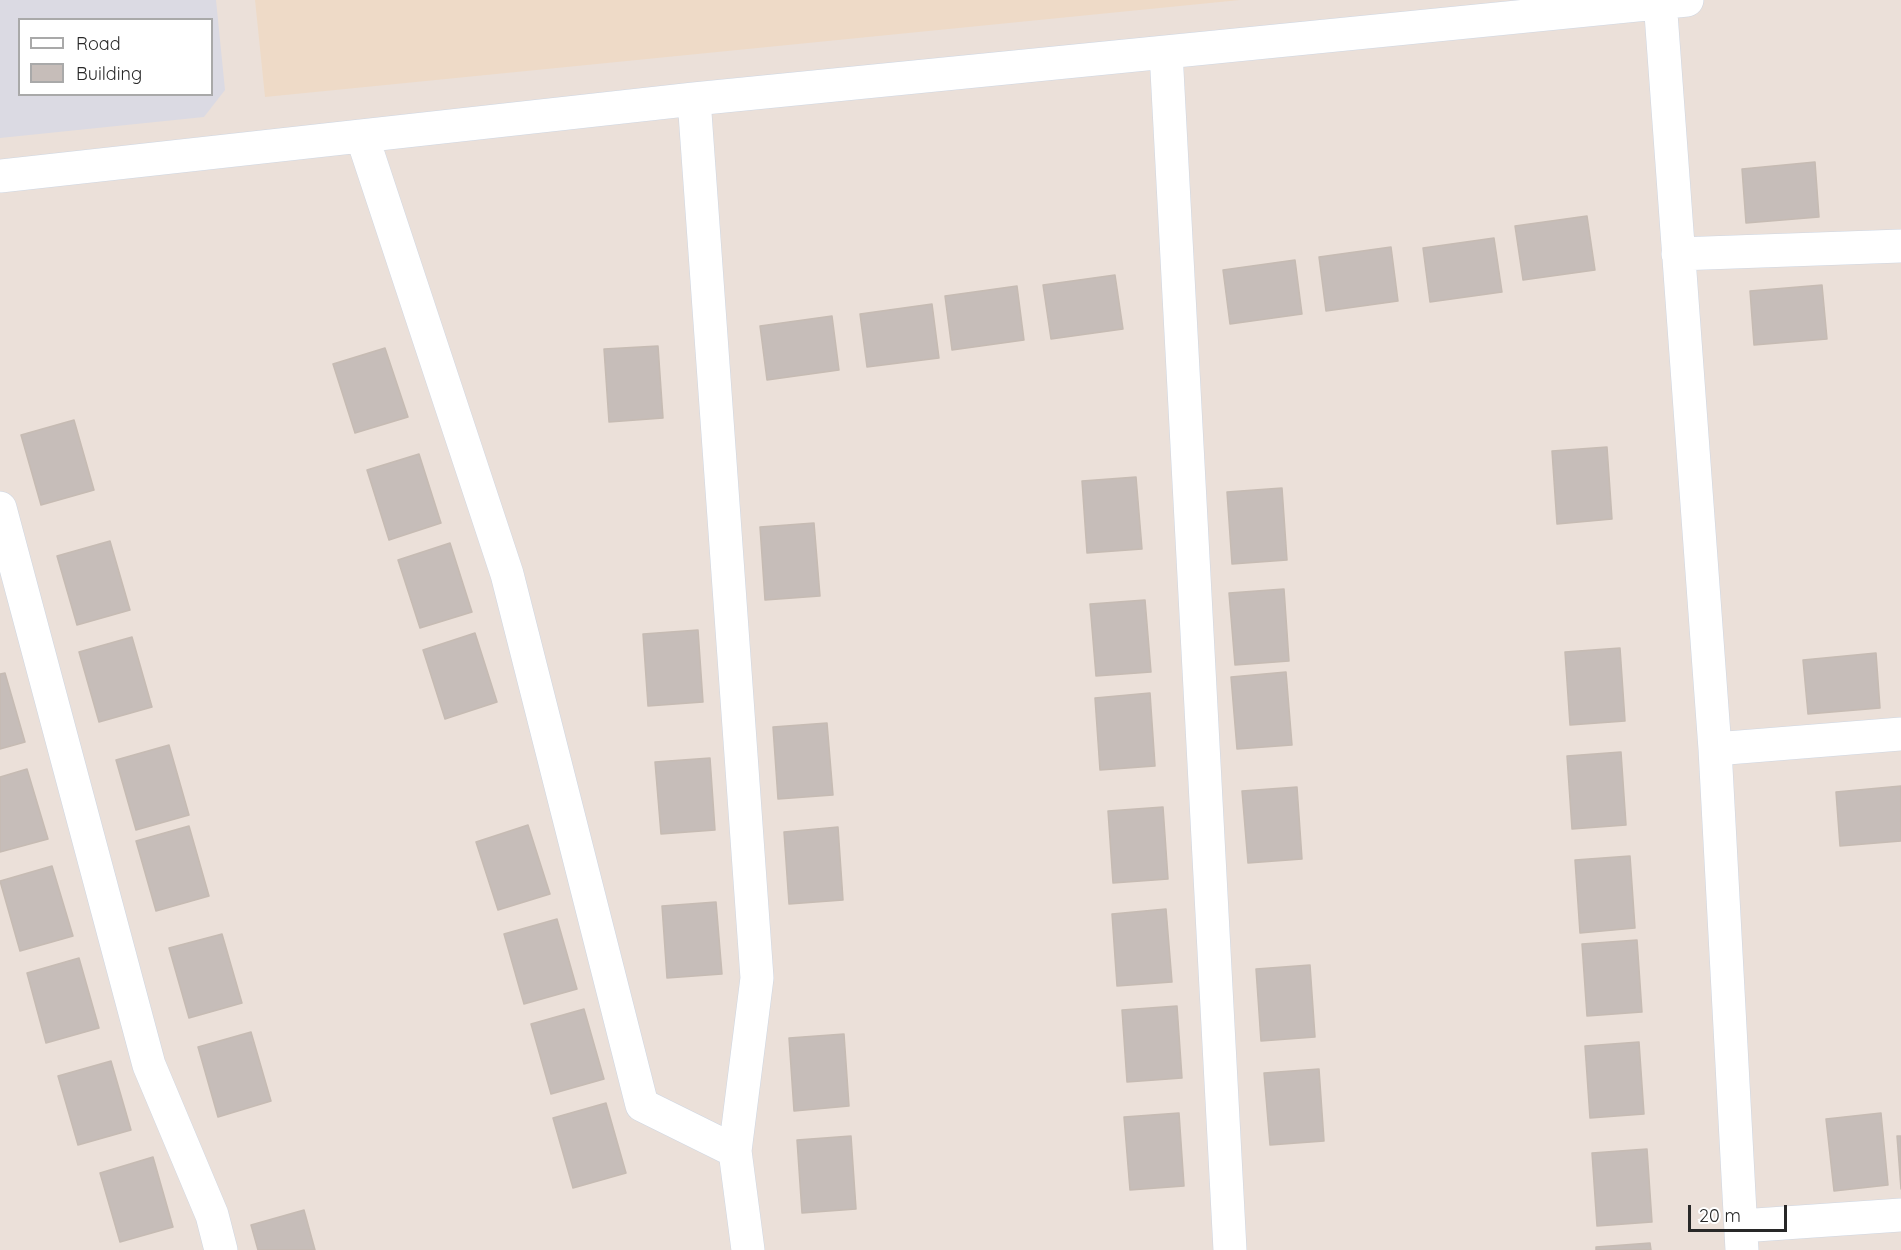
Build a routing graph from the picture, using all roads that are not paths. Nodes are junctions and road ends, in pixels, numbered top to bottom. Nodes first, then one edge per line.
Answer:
1 (1669, 1) edge
2 (1166, 52) junction
3 (694, 99) junction
4 (362, 136) junction
5 (0, 176) edge
6 (1901, 246) edge
7 (1678, 255) junction
8 (0, 508) edge
9 (1901, 734) edge
10 (1715, 749) junction
11 (735, 1151) junction
12 (1901, 1215) edge
13 (1741, 1238) edge
14 (221, 1250) edge
15 (748, 1250) edge
16 (1230, 1250) edge

1 - 2 street
1 - 7 street
2 - 3 street
2 - 16 street
3 - 4 street
3 - 11 street
4 - 5 street
4 - 11 street
6 - 7 street
7 - 10 street
8 - 14 street
9 - 10 street
10 - 13 street
11 - 15 street
12 - 13 street

